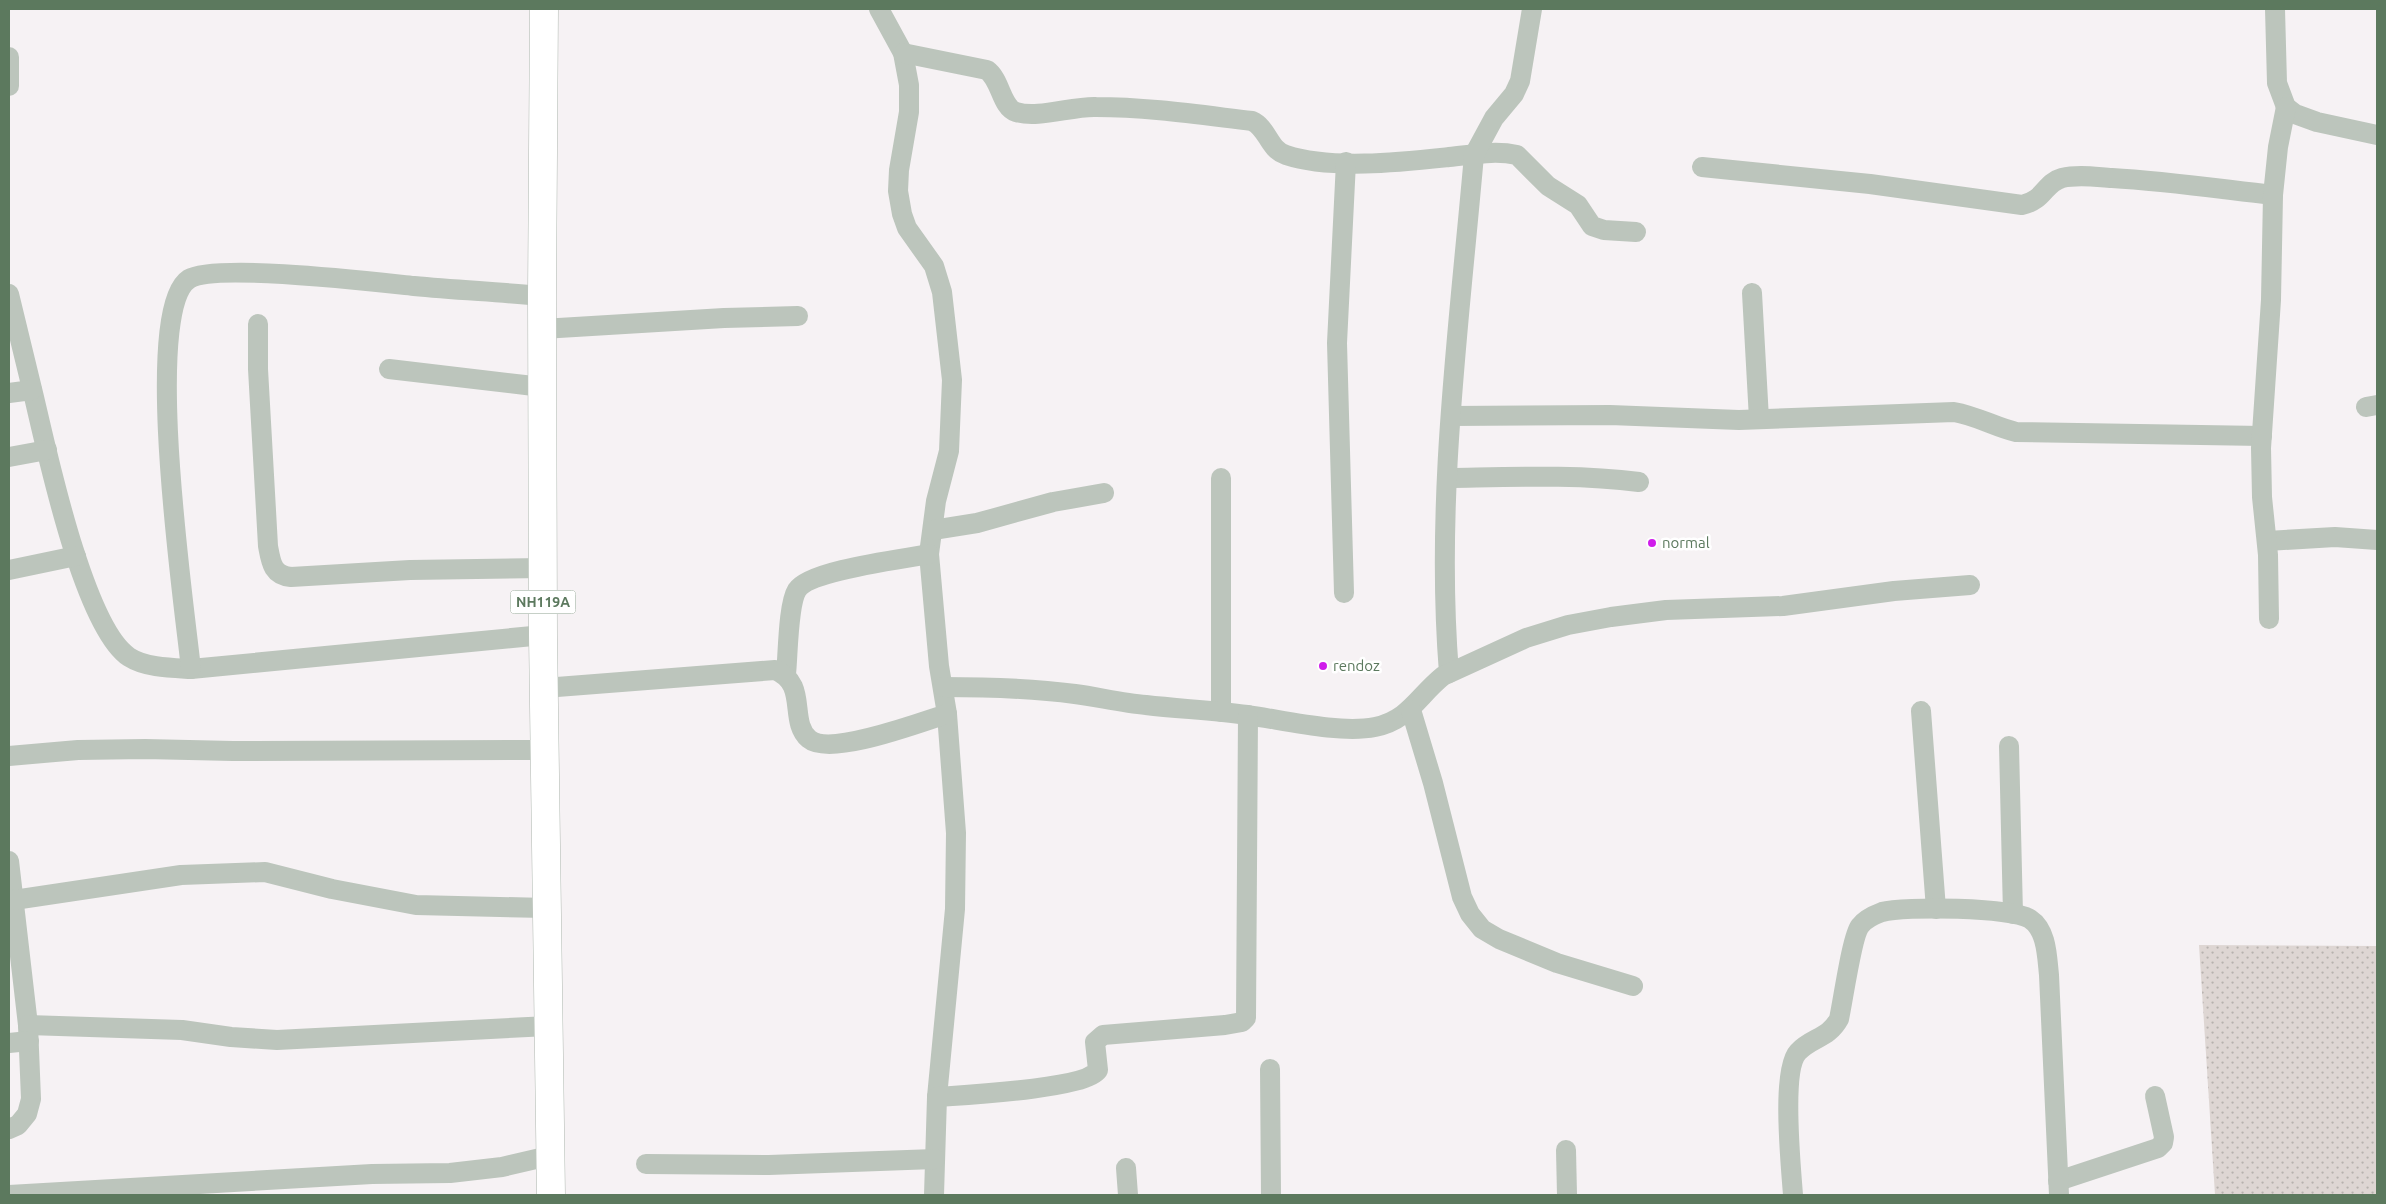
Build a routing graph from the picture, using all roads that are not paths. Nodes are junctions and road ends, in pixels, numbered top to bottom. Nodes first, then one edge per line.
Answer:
1 (544, 9) edge
2 (879, 9) edge
3 (1532, 9) edge
4 (2275, 9) edge
5 (903, 53) junction
6 (9, 57) edge
7 (9, 86) edge
8 (2286, 107) junction
9 (2377, 135) edge
10 (1474, 155) junction
11 (1346, 162) junction
12 (1702, 167) dead end
13 (2273, 195) junction
14 (1636, 232) dead end
15 (1752, 293) dead end
16 (9, 294) edge
17 (542, 296) junction
18 (798, 316) dead end
19 (258, 324) dead end
20 (542, 329) junction
21 (389, 369) dead end
22 (542, 387) junction
23 (32, 390) junction
24 (9, 393) edge
25 (1451, 416) junction
26 (1759, 419) junction
27 (2262, 436) junction
28 (46, 450) junction
29 (9, 456) edge
30 (1221, 478) dead end
31 (1448, 478) junction
32 (1639, 482) dead end
33 (1104, 493) dead end
34 (933, 530) junction
35 (2377, 540) edge
36 (2267, 541) junction
37 (930, 554) junction
38 (76, 556) junction
39 (543, 568) junction
40 (9, 570) edge
41 (1970, 585) dead end
42 (1344, 593) dead end
43 (2269, 619) dead end
44 (543, 635) junction
45 (191, 669) junction
46 (1449, 673) junction
47 (786, 674) junction
48 (943, 687) junction
49 (544, 688) junction
50 (1411, 710) junction
51 (1921, 711) dead end
52 (1221, 712) junction
53 (947, 714) junction
54 (1248, 715) junction
55 (2009, 746) dead end
56 (544, 750) junction
57 (9, 756) edge
58 (9, 861) edge
59 (9, 865) edge
60 (14, 900) junction
61 (546, 908) junction
62 (1936, 909) junction
63 (2014, 914) junction
64 (1633, 986) dead end
65 (548, 1026) junction
66 (28, 1033) junction
67 (9, 1043) edge
68 (1270, 1069) dead end
69 (2155, 1096) dead end
70 (937, 1097) junction
71 (9, 1128) edge
72 (1566, 1150) dead end
73 (935, 1160) junction
74 (646, 1164) dead end
75 (1126, 1168) dead end
76 (548, 1179) edge
77 (2056, 1191) edge
78 (9, 1195) edge
79 (934, 1195) edge
80 (1128, 1195) edge
81 (1271, 1195) edge
82 (1567, 1195) edge
83 (1793, 1195) edge

1 - 17 highway, NH119A
2 - 5 street
3 - 10 street
4 - 8 street
5 - 11 street
5 - 34 street
6 - 7 street
8 - 9 street
8 - 13 street
10 - 11 street
10 - 14 street
10 - 25 street
11 - 42 street
12 - 13 street
13 - 27 street
15 - 26 street
16 - 23 street
17 - 20 highway, NH119A
17 - 45 street
18 - 20 street
19 - 39 street
20 - 22 highway, NH119A
21 - 22 street
22 - 39 highway, NH119A
23 - 24 street
23 - 28 street
25 - 26 street
25 - 31 street
26 - 27 street
27 - 36 street
28 - 29 street
28 - 38 street
30 - 52 street
31 - 32 street
31 - 46 street
33 - 34 street
34 - 37 street
35 - 36 street
36 - 43 street
37 - 47 street
37 - 48 street
38 - 40 street
38 - 45 street
39 - 44 highway, NH119A
41 - 46 street
44 - 45 street
44 - 49 highway, NH119A
46 - 50 street
47 - 49 street
47 - 53 street
48 - 52 street
48 - 53 street
49 - 56 highway, NH119A
50 - 54 street
50 - 64 street
51 - 62 street
52 - 54 street
53 - 70 street
54 - 70 street
55 - 63 street
56 - 57 street
56 - 61 highway, NH119A
58 - 59 street
59 - 60 street
60 - 61 street
60 - 66 street
61 - 65 highway, NH119A
62 - 63 street
62 - 83 street
63 - 77 street
65 - 66 street
65 - 76 highway, NH119A
66 - 67 street
66 - 71 street
68 - 81 street
69 - 77 street
70 - 73 street
72 - 82 street
73 - 74 street
73 - 79 street
75 - 80 street
76 - 78 street

